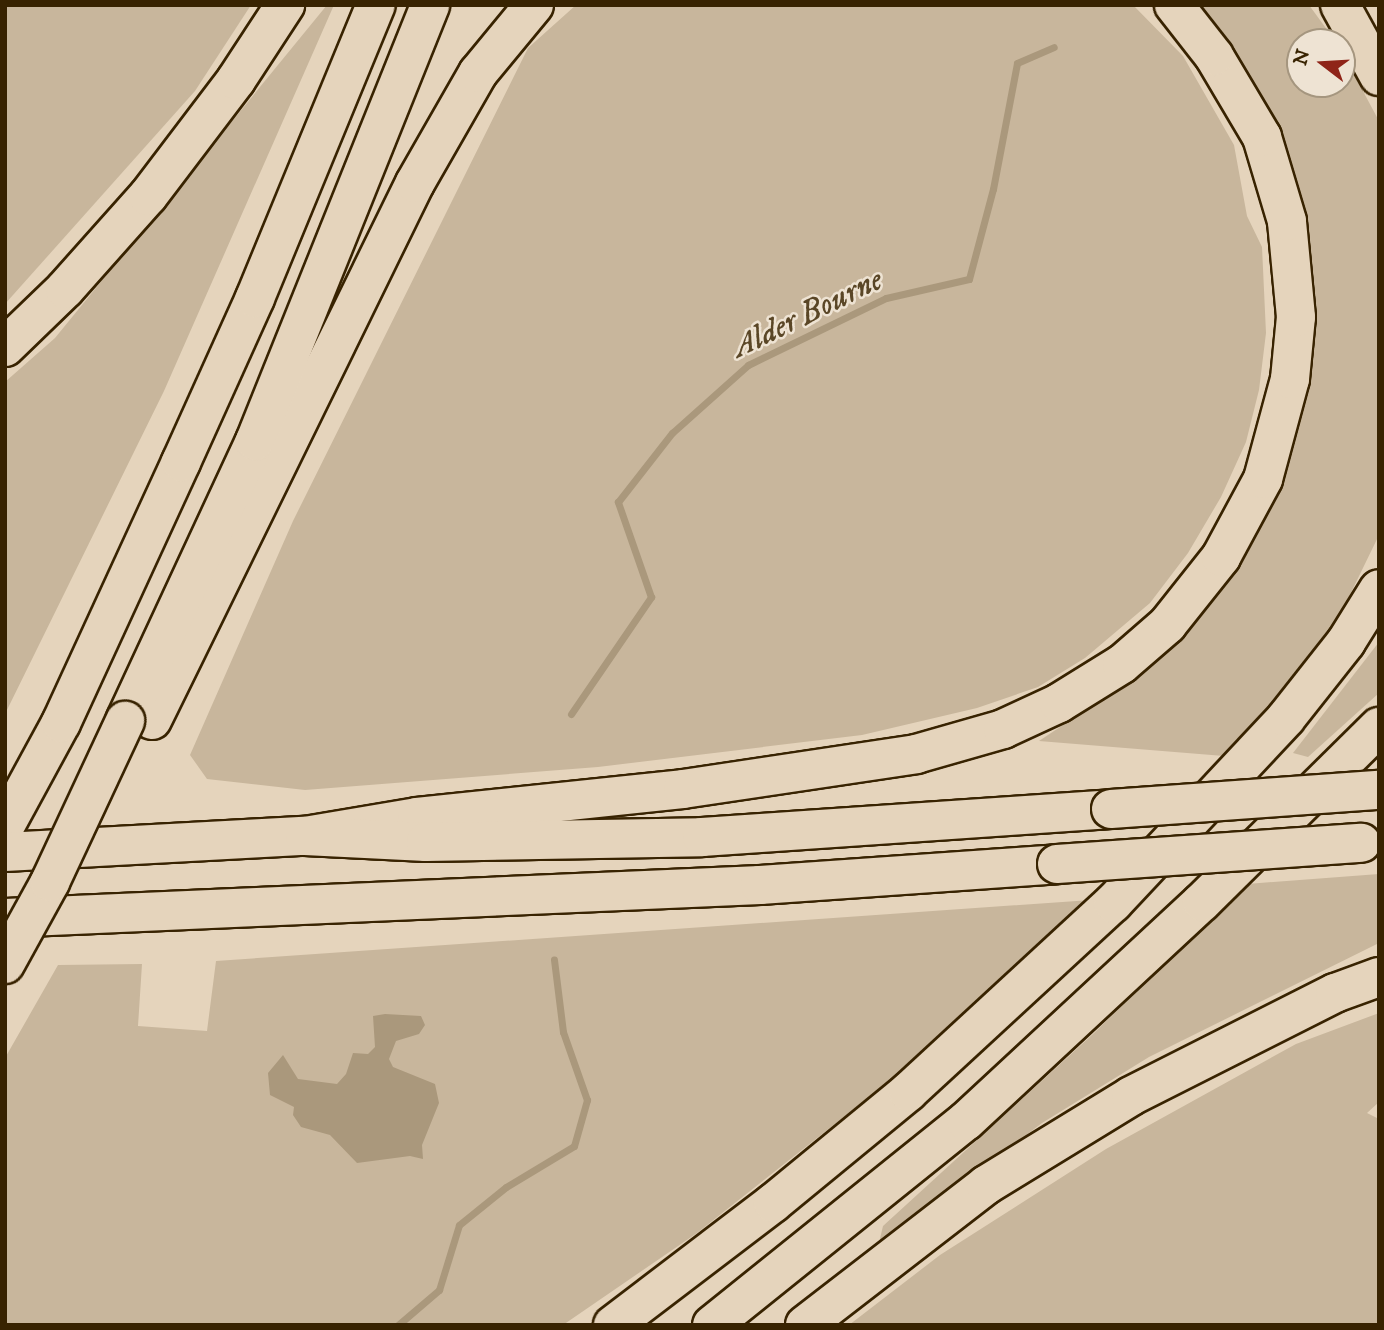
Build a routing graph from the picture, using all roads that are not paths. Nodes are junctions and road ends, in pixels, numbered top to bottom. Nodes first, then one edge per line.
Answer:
1 (285, 5) edge
2 (376, 5) edge
3 (430, 5) edge
4 (534, 5) edge
5 (1174, 5) edge
6 (1340, 5) edge
7 (1349, 5) edge
8 (1379, 32) edge
9 (1379, 76) edge
10 (5, 347) edge
11 (1379, 589) edge
12 (138, 721) junction
13 (1379, 727) edge
14 (1379, 790) edge
15 (5, 826) edge
16 (305, 836) junction
17 (1370, 842) edge
18 (5, 852) edge
19 (5, 918) edge
20 (5, 964) edge
21 (1379, 977) edge
22 (613, 1325) edge
23 (712, 1325) edge
24 (805, 1325) edge

1 - 10 highway
2 - 15 highway
3 - 12 highway
4 - 12 highway
5 - 16 highway
6 - 9 highway
7 - 8 highway
11 - 22 highway
12 - 20 highway, bridge
13 - 23 highway
14 - 16 highway, bridge
16 - 18 highway
17 - 19 highway, bridge
21 - 24 highway

